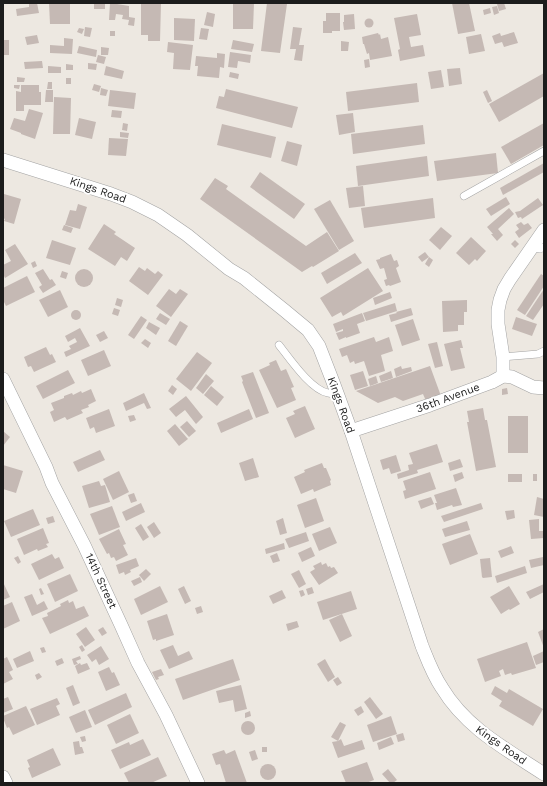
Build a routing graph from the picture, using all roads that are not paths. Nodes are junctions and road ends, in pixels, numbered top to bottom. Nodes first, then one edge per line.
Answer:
1 (544, 151) edge
2 (3, 160) edge
3 (464, 196) dead end
4 (544, 230) edge
5 (538, 248) edge
6 (279, 345) dead end
7 (544, 351) edge
8 (503, 357) junction
9 (503, 376) junction
10 (3, 379) edge
11 (544, 388) edge
12 (338, 394) junction
13 (6, 397) edge
14 (351, 431) junction
15 (544, 774) edge
16 (3, 777) edge
17 (6, 783) edge
18 (198, 783) edge

1 - 3 lane
2 - 12 street, Kings Road
4 - 5 street
5 - 8 street
6 - 12 lane
7 - 8 lane
8 - 9 street
9 - 11 street
9 - 14 street, 36th Avenue
10 - 13 street, 14th Street
12 - 14 street, Kings Road
13 - 18 street, 14th Street
14 - 15 street, Kings Road
16 - 17 street

